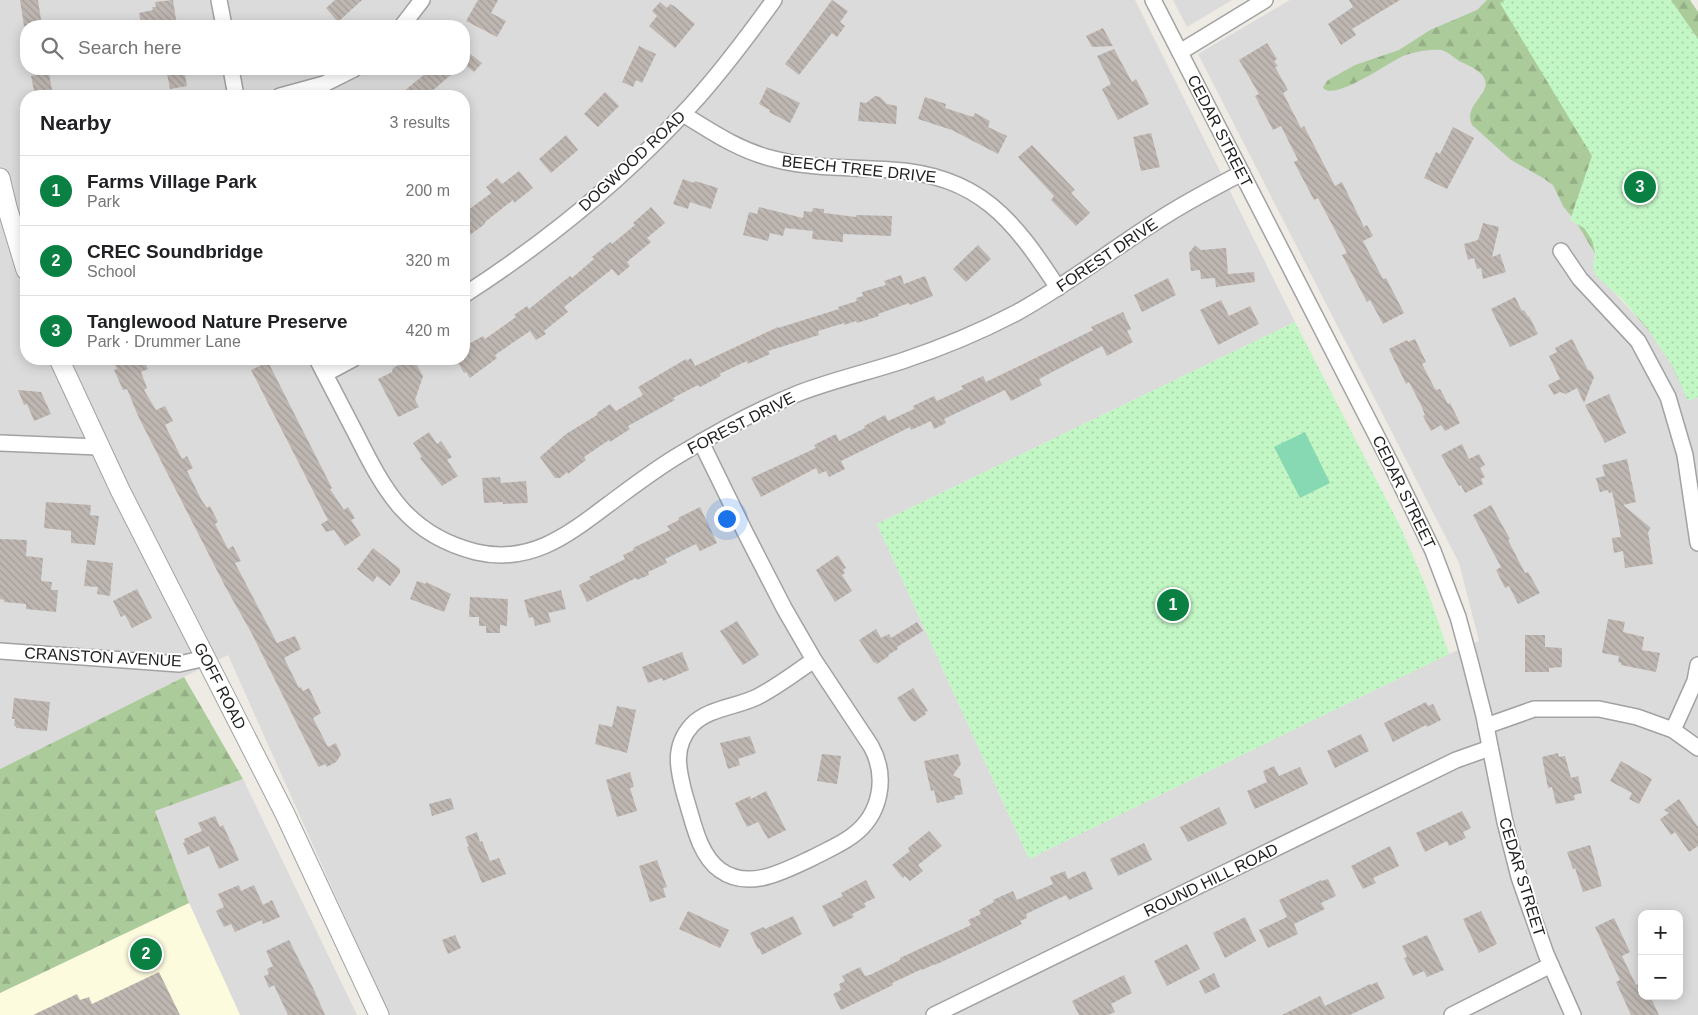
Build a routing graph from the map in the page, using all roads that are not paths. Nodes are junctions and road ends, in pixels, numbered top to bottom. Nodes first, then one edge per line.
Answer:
1 (220, 0) edge
2 (422, 0) edge
3 (774, 0) edge
4 (1153, 0) edge
5 (1265, 0) edge
6 (223, 20) edge
7 (407, 20) edge
8 (1180, 52) junction
9 (232, 75) edge
10 (342, 75) edge
11 (235, 90) edge
12 (302, 90) edge
13 (682, 114) junction
14 (1242, 173) junction
15 (0, 178) edge
16 (20, 251) edge
17 (1561, 251) dead end
18 (1058, 288) junction
19 (470, 291) edge
20 (62, 365) edge
21 (320, 365) edge
22 (342, 365) edge
23 (325, 374) junction
24 (0, 442) edge
25 (702, 442) junction
26 (99, 447) junction
27 (1698, 543) edge
28 (0, 651) edge
29 (206, 658) junction
30 (814, 660) junction
31 (1698, 665) edge
32 (1486, 726) junction
33 (1673, 730) junction
34 (1490, 748) junction
35 (1698, 748) edge
36 (1551, 965) junction
37 (379, 1015) edge
38 (934, 1015) edge
39 (1452, 1015) edge
40 (1573, 1015) edge

1 - 6 street
2 - 7 street
3 - 13 street, DOGWOOD ROAD
4 - 8 street, CEDAR STREET
5 - 8 street
8 - 14 street, CEDAR STREET
9 - 11 street
10 - 12 street
13 - 18 street, BEECH TREE DRIVE
13 - 19 street, DOGWOOD ROAD
14 - 18 street, FOREST DRIVE
14 - 32 street, CEDAR STREET
15 - 16 street
17 - 27 street
18 - 25 street, FOREST DRIVE
20 - 26 street, GOFF ROAD
21 - 23 street, FOREST DRIVE
22 - 23 street
23 - 25 street, FOREST DRIVE
24 - 26 street
25 - 30 street
26 - 29 street, GOFF ROAD
28 - 29 street, CRANSTON AVENUE
29 - 37 street, GOFF ROAD
30 - 30 street
31 - 33 street
32 - 33 street
32 - 34 street, CEDAR STREET
33 - 35 street
34 - 36 street, CEDAR STREET
34 - 38 street, ROUND HILL ROAD
36 - 39 street
36 - 40 street, CEDAR STREET

